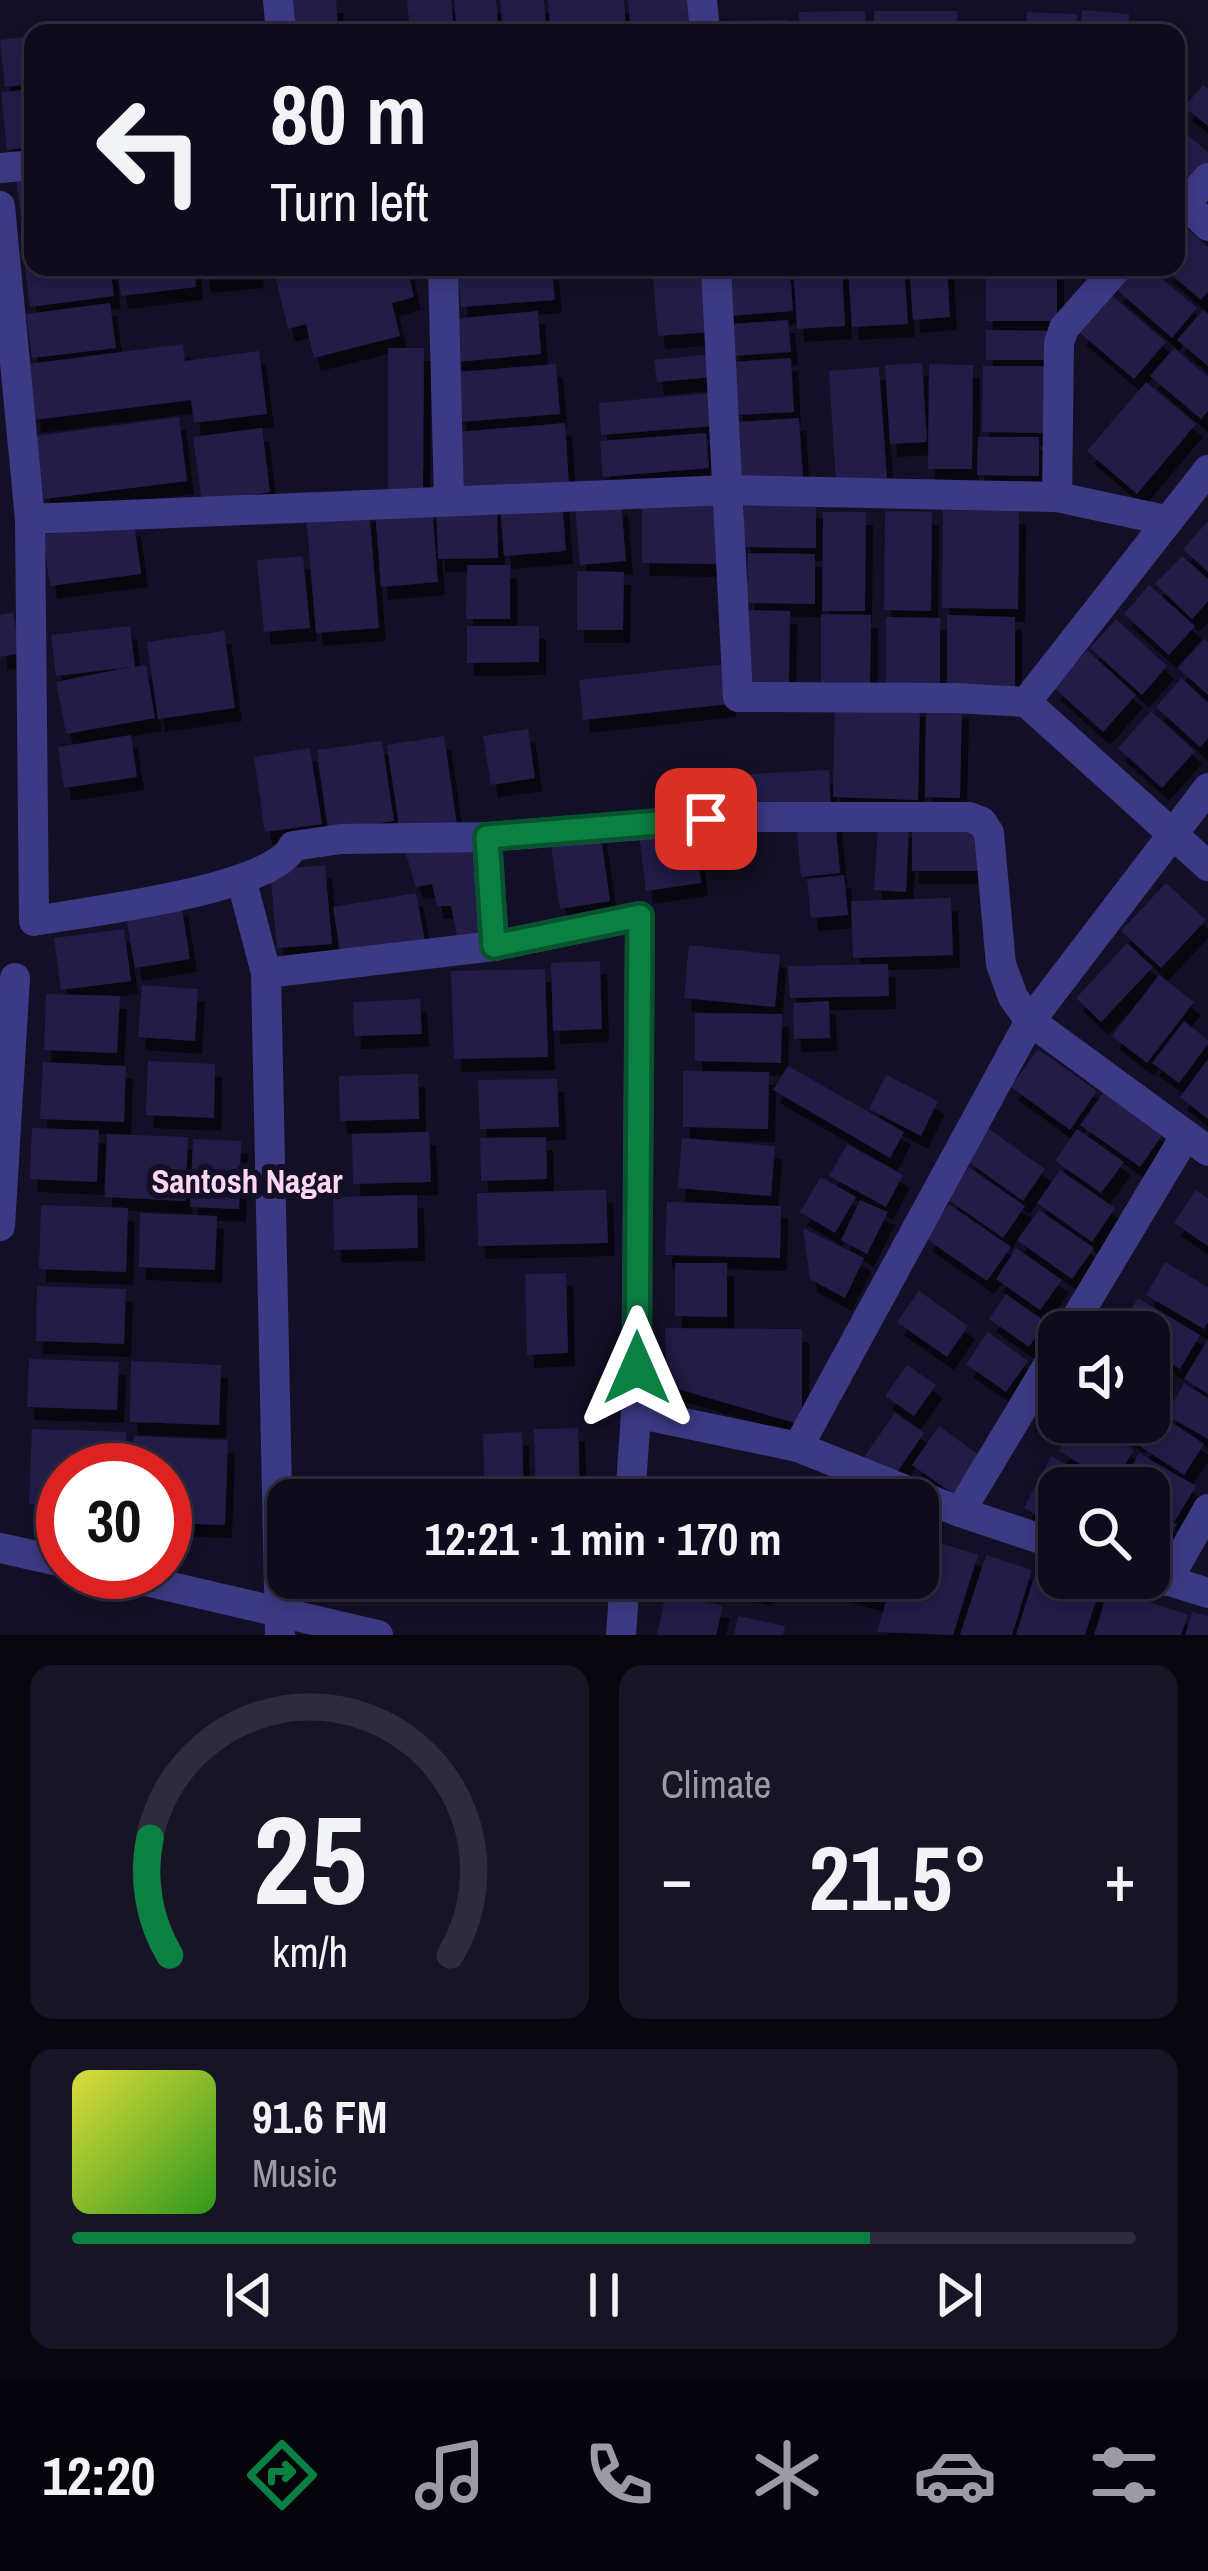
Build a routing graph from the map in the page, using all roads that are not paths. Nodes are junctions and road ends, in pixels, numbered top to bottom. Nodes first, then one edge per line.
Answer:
1 (1208, 178) edge
2 (0, 206) edge
3 (1186, 209) edge
4 (443, 276) edge
5 (716, 276) edge
6 (1098, 276) edge
7 (1208, 470) edge
8 (728, 490) junction
9 (1058, 497) junction
10 (449, 499) junction
11 (30, 519) junction
12 (1166, 520) junction
13 (1026, 702) junction
14 (1208, 788) edge
15 (1172, 834) junction
16 (487, 837) junction
17 (1208, 866) edge
18 (242, 882) junction
19 (494, 946) junction
20 (266, 973) junction
21 (15, 978) dead end
22 (1030, 1022) junction
23 (1197, 1143) edge
24 (0, 1226) edge
25 (1082, 1311) edge
26 (1038, 1382) edge
27 (636, 1413) junction
28 (798, 1447) junction
29 (631, 1479) edge
30 (1208, 1509) edge
31 (960, 1513) junction
32 (1038, 1538) edge
33 (0, 1548) edge
34 (36, 1556) edge
35 (1170, 1561) edge
36 (1170, 1581) edge
37 (1208, 1592) edge
38 (192, 1597) edge
39 (624, 1599) edge
40 (280, 1623) edge
41 (378, 1635) edge
42 (621, 1635) edge

1 - 3 street
2 - 11 street
4 - 10 street
5 - 8 street
6 - 9 street
7 - 12 street
8 - 9 street
8 - 10 street
8 - 13 street
9 - 12 street
10 - 11 street
11 - 18 street
12 - 13 street
13 - 15 street
14 - 15 street
15 - 17 street
15 - 22 street
16 - 18 street
16 - 19 street
16 - 22 street
18 - 20 street
19 - 20 street
19 - 27 street
20 - 40 street
21 - 24 street
22 - 23 street
22 - 28 street
23 - 25 street
26 - 31 street
27 - 28 street
27 - 29 street
28 - 31 street
30 - 35 street
31 - 32 street
33 - 34 street
36 - 37 street
38 - 40 street
39 - 42 street
40 - 41 street

